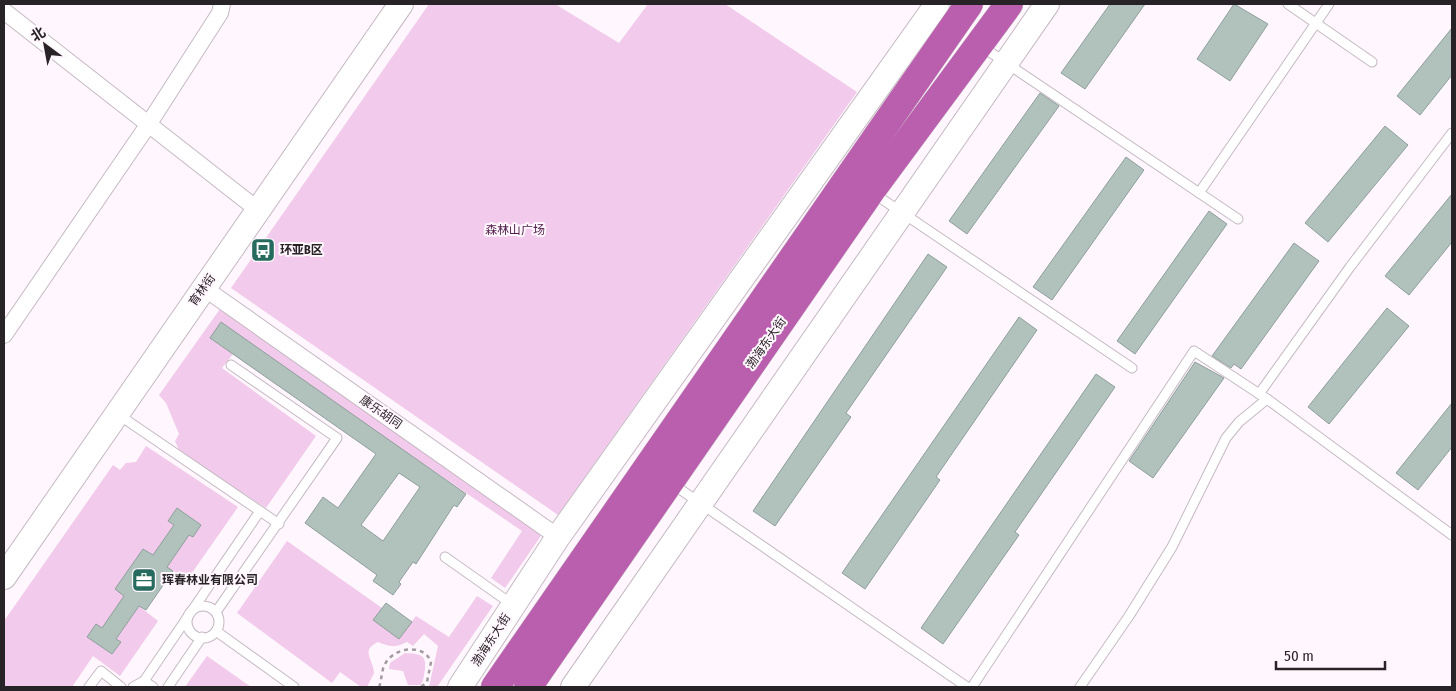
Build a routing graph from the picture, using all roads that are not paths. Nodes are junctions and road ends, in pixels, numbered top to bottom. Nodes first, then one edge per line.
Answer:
1 (222, 4) edge
2 (401, 4) edge
3 (937, 4) edge
4 (969, 4) edge
5 (1009, 4) edge
6 (1047, 4) edge
7 (1288, 4) edge
8 (1329, 4) edge
9 (4, 11) edge
10 (1316, 23) junction
11 (980, 45) junction
12 (1372, 62) dead end
13 (1006, 63) junction
14 (148, 125) junction
15 (1452, 133) edge
16 (871, 191) junction
17 (1199, 193) junction
18 (258, 210) junction
19 (902, 212) junction
20 (1238, 219) dead end
21 (204, 288) junction
22 (4, 335) edge
23 (231, 365) dead end
24 (1132, 368) dead end
25 (1263, 396) junction
26 (116, 414) junction
27 (658, 475) junction
28 (699, 502) junction
29 (260, 511) junction
30 (279, 524) junction
31 (1452, 535) edge
32 (558, 537) junction
33 (445, 557) dead end
34 (4, 577) edge
35 (513, 606) junction
36 (190, 612) junction
37 (216, 612) junction
38 (216, 631) junction
39 (202, 637) junction
40 (144, 681) junction
41 (89, 687) edge
42 (121, 687) edge
43 (133, 687) edge
44 (153, 687) edge
45 (168, 687) edge
46 (294, 687) edge
47 (460, 687) edge
48 (495, 687) edge
49 (528, 687) edge
50 (573, 687) edge
51 (967, 687) edge
52 (972, 687) edge
53 (1080, 687) edge

1 - 14 street
2 - 18 street, 育林街
3 - 32 street, 渤海东大街
4 - 27 highway, 渤海东大街
5 - 11 highway, 渤海东大街
6 - 13 street
7 - 10 lane
8 - 10 lane
9 - 14 street
10 - 12 lane
10 - 17 lane
11 - 13 lane
11 - 16 highway, 渤海东大街
13 - 17 lane
13 - 19 street
14 - 18 street
14 - 22 street
15 - 25 lane
16 - 19 lane
16 - 27 highway, 渤海东大街
17 - 20 lane
18 - 21 street, 育林街
19 - 24 lane
19 - 28 street
21 - 26 street, 育林街
21 - 32 street, 康乐胡同
23 - 30 lane
25 - 31 lane
25 - 52 lane
25 - 53 lane
26 - 29 lane
26 - 34 street, 育林街
27 - 28 lane
27 - 48 highway, 渤海东大街
27 - 49 highway, 渤海东大街
28 - 50 street
28 - 51 lane
29 - 30 lane
29 - 36 lane
30 - 37 lane
32 - 35 street, 渤海东大街
33 - 35 lane
35 - 47 street, 渤海东大街
36 - 37 lane
36 - 39 lane
36 - 40 lane
37 - 38 lane
38 - 39 lane
38 - 46 lane
39 - 45 lane
40 - 43 lane
40 - 44 lane
41 - 42 lane

